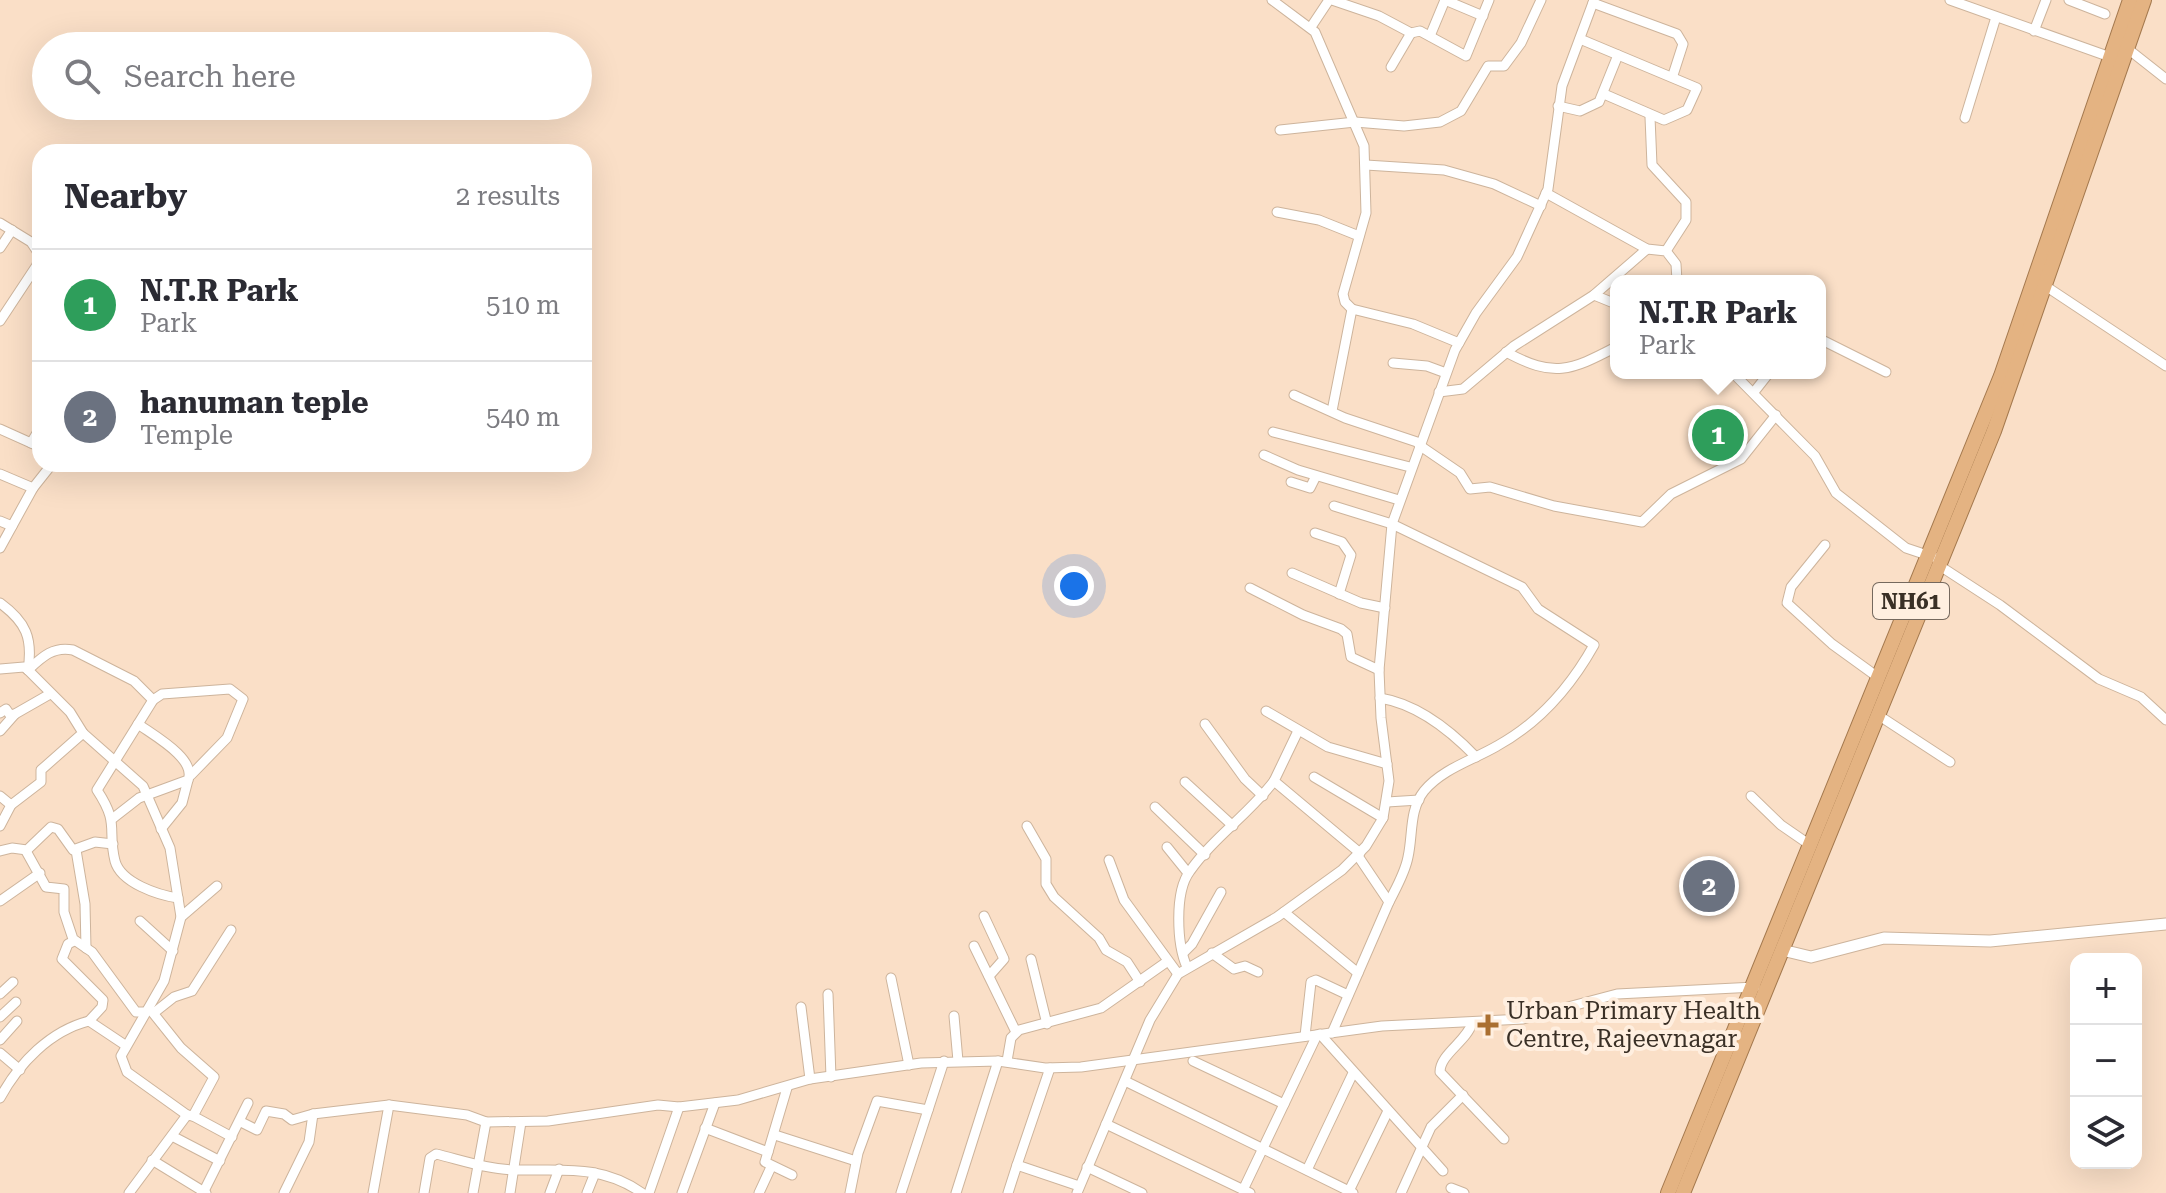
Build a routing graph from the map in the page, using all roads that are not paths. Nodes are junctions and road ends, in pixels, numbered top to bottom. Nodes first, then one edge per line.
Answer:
1 (1272, 0) edge
2 (1330, 0) edge
3 (1445, 0) edge
4 (1489, 0) edge
5 (1541, 0) edge
6 (1950, 0) edge
7 (2046, 0) edge
8 (2069, 0) edge
9 (2130, 0) edge
10 (2144, 0) edge
11 (1593, 2) edge
12 (2105, 14) dead end
13 (1483, 16) junction
14 (1996, 17) junction
15 (1311, 27) junction
16 (2034, 31) junction
17 (1411, 33) junction
18 (1430, 36) junction
19 (1580, 39) junction
20 (1618, 55) junction
21 (2121, 57) junction
22 (1391, 67) dead end
23 (1673, 75) junction
24 (2166, 79) edge
25 (1604, 94) junction
26 (1558, 106) junction
27 (1650, 117) junction
28 (1965, 118) dead end
29 (1355, 122) junction
30 (1280, 130) dead end
31 (1366, 165) junction
32 (1546, 193) junction
33 (1541, 206) junction
34 (1277, 212) dead end
35 (0, 223) edge
36 (12, 230) junction
37 (1359, 236) junction
38 (32, 244) edge
39 (0, 248) edge
40 (1647, 249) junction
41 (1666, 251) junction
42 (32, 272) edge
43 (1617, 275) edge
44 (1677, 275) edge
45 (1610, 281) edge
46 (2047, 287) junction
47 (1594, 295) junction
48 (1610, 302) edge
49 (1352, 309) junction
50 (0, 320) edge
51 (1826, 342) edge
52 (1459, 343) junction
53 (1610, 350) edge
54 (1506, 352) junction
55 (1393, 363) dead end
56 (2166, 366) edge
57 (1886, 372) dead end
58 (1446, 373) junction
59 (1740, 379) edge
60 (1764, 379) edge
61 (1439, 392) junction
62 (1754, 392) junction
63 (1294, 395) dead end
64 (1332, 411) junction
65 (1776, 415) junction
66 (0, 429) edge
67 (1273, 432) dead end
68 (32, 443) edge
69 (1419, 444) junction
70 (1264, 455) dead end
71 (1410, 467) junction
72 (46, 472) edge
73 (0, 474) edge
74 (1316, 476) junction
75 (1291, 482) dead end
76 (33, 488) junction
77 (1399, 500) junction
78 (1334, 506) dead end
79 (0, 521) edge
80 (1392, 524) junction
81 (12, 526) junction
82 (1315, 533) dead end
83 (1825, 545) dead end
84 (0, 548) edge
85 (1937, 560) junction
86 (1292, 573) dead end
87 (1250, 588) dead end
88 (1339, 594) junction
89 (0, 603) edge
90 (1385, 608) junction
91 (0, 669) edge
92 (28, 670) junction
93 (1379, 670) junction
94 (1879, 678) junction
95 (50, 694) junction
96 (1380, 698) junction
97 (153, 700) junction
98 (1266, 711) dead end
99 (0, 713) edge
100 (15, 714) junction
101 (1878, 715) junction
102 (2166, 720) edge
103 (138, 724) junction
104 (1205, 724) dead end
105 (0, 731) edge
106 (1298, 731) junction
107 (83, 733) junction
108 (1476, 757) junction
109 (115, 761) junction
110 (1950, 762) dead end
111 (1387, 764) junction
112 (189, 777) junction
113 (1314, 777) dead end
114 (1274, 781) junction
115 (1185, 782) dead end
116 (0, 796) edge
117 (145, 796) junction
118 (1263, 796) junction
119 (1751, 796) dead end
120 (1419, 800) junction
121 (1387, 802) junction
122 (11, 805) junction
123 (1155, 807) dead end
124 (1383, 818) junction
125 (112, 819) junction
126 (0, 826) edge
127 (1027, 826) dead end
128 (1233, 826) junction
129 (161, 829) junction
130 (113, 844) junction
131 (1810, 845) junction
132 (1167, 847) dead end
133 (76, 850) junction
134 (0, 851) edge
135 (26, 851) junction
136 (1359, 854) junction
137 (1205, 855) junction
138 (1109, 860) dead end
139 (40, 873) junction
140 (1188, 873) junction
141 (217, 886) dead end
142 (1221, 892) dead end
143 (178, 898) junction
144 (0, 901) edge
145 (1389, 902) junction
146 (1284, 912) junction
147 (984, 916) dead end
148 (181, 917) junction
149 (140, 921) dead end
150 (2166, 924) edge
151 (231, 930) dead end
152 (74, 941) junction
153 (974, 946) dead end
154 (86, 948) junction
155 (1782, 950) junction
156 (173, 951) junction
157 (1184, 952) junction
158 (1212, 953) junction
159 (1031, 959) dead end
160 (1168, 961) junction
161 (1187, 967) junction
162 (1258, 972) dead end
163 (1358, 973) junction
164 (1178, 974) junction
165 (989, 976) junction
166 (891, 978) dead end
167 (13, 982) dead end
168 (1140, 982) junction
169 (1759, 989) junction
170 (0, 994) edge
171 (828, 994) dead end
172 (1348, 995) junction
173 (16, 1002) dead end
174 (801, 1007) dead end
175 (149, 1011) junction
176 (954, 1016) dead end
177 (0, 1017) edge
178 (17, 1021) dead end
179 (89, 1021) junction
180 (1472, 1023) junction
181 (1047, 1024) junction
182 (1016, 1032) junction
183 (1332, 1033) junction
184 (1318, 1035) junction
185 (1305, 1036) junction
186 (0, 1040) edge
187 (125, 1045) junction
188 (0, 1053) edge
189 (1134, 1060) junction
190 (944, 1061) junction
191 (958, 1061) junction
192 (1003, 1061) junction
193 (1193, 1061) dead end
194 (909, 1065) junction
195 (1050, 1068) junction
196 (20, 1070) junction
197 (1353, 1073) junction
198 (831, 1077) junction
199 (810, 1079) junction
200 (1125, 1081) junction
201 (787, 1088) junction
202 (1463, 1095) junction
203 (0, 1098) edge
204 (248, 1103) dead end
205 (715, 1103) junction
206 (1284, 1104) junction
207 (389, 1105) junction
208 (679, 1107) junction
209 (928, 1110) junction
210 (1388, 1111) junction
211 (313, 1114) junction
212 (190, 1115) junction
213 (241, 1122) junction
214 (486, 1122) junction
215 (521, 1122) junction
216 (1106, 1124) junction
217 (705, 1128) junction
218 (775, 1135) junction
219 (172, 1136) junction
220 (232, 1137) junction
221 (1504, 1139) dead end
222 (1263, 1148) junction
223 (1422, 1148) junction
224 (768, 1152) junction
225 (152, 1160) junction
226 (220, 1161) junction
227 (856, 1161) junction
228 (478, 1163) junction
229 (1017, 1165) junction
230 (771, 1167) junction
231 (1087, 1167) junction
232 (559, 1169) junction
233 (1307, 1170) junction
234 (514, 1171) junction
235 (1443, 1171) dead end
236 (595, 1173) junction
237 (792, 1175) dead end
238 (1451, 1188) dead end
239 (1078, 1189) edge
240 (1246, 1191) edge
241 (133, 1192) edge
242 (638, 1192) edge
243 (1351, 1192) edge
244 (204, 1193) edge
245 (284, 1193) edge
246 (373, 1193) edge
247 (424, 1193) edge
248 (473, 1193) edge
249 (510, 1193) edge
250 (550, 1193) edge
251 (587, 1193) edge
252 (649, 1193) edge
253 (682, 1193) edge
254 (760, 1193) edge
255 (850, 1193) edge
256 (901, 1193) edge
257 (956, 1193) edge
258 (1008, 1193) edge
259 (1142, 1193) edge
260 (1401, 1193) edge
261 (1464, 1193) edge
262 (1668, 1193) edge
263 (1683, 1193) edge

1 - 15 street
2 - 15 street
2 - 17 street
3 - 13 street
3 - 18 street
4 - 13 street
5 - 29 street
6 - 14 street
7 - 16 street
8 - 12 street
9 - 21 highway, NH61
10 - 21 highway, NH61
11 - 19 street
11 - 23 street
13 - 18 street
14 - 16 street
14 - 28 street
15 - 29 street
16 - 21 street
17 - 18 street
17 - 22 street
19 - 20 street
19 - 26 street
20 - 23 street
20 - 25 street
21 - 24 street
21 - 46 highway, NH61
21 - 85 highway, NH61
23 - 27 street
25 - 26 street
25 - 27 street
26 - 32 street
27 - 41 street
29 - 30 street
29 - 31 street
31 - 33 street
31 - 37 street
32 - 33 street
32 - 40 street
33 - 52 street
34 - 37 street
35 - 36 street
36 - 38 street
36 - 39 street
37 - 49 street
40 - 41 street
40 - 43 street
41 - 44 street
42 - 50 street
45 - 47 street
46 - 56 street
46 - 85 highway, NH61
47 - 48 street
47 - 54 street
49 - 52 street
49 - 64 street
51 - 57 street
52 - 58 street
53 - 54 street
54 - 61 street
55 - 58 street
58 - 61 street
59 - 62 street
60 - 62 street
61 - 69 street
62 - 65 street
63 - 64 street
64 - 69 street
65 - 69 street
65 - 85 street
66 - 68 street
67 - 71 street
69 - 71 street
70 - 74 street
71 - 77 street
72 - 76 street
73 - 76 street
74 - 75 street
74 - 77 street
76 - 81 street
77 - 80 street
78 - 80 street
79 - 81 street
80 - 90 street
80 - 108 street
81 - 84 street
82 - 88 street
83 - 94 street
85 - 94 highway, NH61
85 - 101 highway, NH61
85 - 102 street
86 - 88 street
87 - 93 street
88 - 90 street
89 - 92 street
90 - 93 street
91 - 92 street
92 - 95 street
92 - 97 street
93 - 96 street
94 - 131 highway, NH61
95 - 100 street
95 - 107 street
96 - 108 street
96 - 111 street
97 - 103 street
97 - 112 street
98 - 106 street
99 - 100 street
100 - 105 street
101 - 110 street
101 - 155 highway, NH61
103 - 109 street
103 - 112 street
104 - 118 street
106 - 111 street
106 - 114 street
107 - 109 street
107 - 122 street
108 - 120 street
109 - 117 street
109 - 125 street
111 - 121 street
112 - 117 street
112 - 129 street
113 - 124 street
114 - 118 street
114 - 136 street
115 - 128 street
116 - 122 street
117 - 125 street
117 - 129 street
118 - 128 street
119 - 131 street
120 - 121 street
120 - 145 street
121 - 124 street
122 - 126 street
123 - 137 street
124 - 136 street
125 - 130 street
127 - 168 street
128 - 137 street
129 - 143 street
130 - 133 street
130 - 143 street
131 - 169 highway, NH61
132 - 140 street
133 - 135 street
133 - 154 street
134 - 135 street
135 - 139 street
136 - 145 street
136 - 146 street
137 - 140 street
138 - 160 street
139 - 144 street
139 - 152 street
140 - 157 street
141 - 148 street
142 - 157 street
143 - 148 street
145 - 163 street
146 - 158 street
146 - 163 street
147 - 165 street
148 - 156 street
149 - 156 street
150 - 155 street
151 - 175 street
152 - 154 street
152 - 179 street
153 - 165 street
154 - 175 street
155 - 169 highway, NH61
156 - 175 street
157 - 161 street
158 - 161 street
158 - 162 street
159 - 181 street
160 - 164 street
160 - 168 street
161 - 164 street
163 - 172 street
164 - 189 street
165 - 182 street
166 - 194 street
167 - 170 street
168 - 181 street
169 - 180 street
169 - 262 highway, NH61
169 - 263 highway, NH61
171 - 198 street
172 - 183 street
172 - 185 street
173 - 177 street
174 - 199 street
175 - 187 street
175 - 212 street
176 - 191 street
178 - 186 street
179 - 187 street
179 - 196 street
180 - 183 street
180 - 202 street
181 - 182 street
182 - 192 street
183 - 184 street
184 - 185 street
184 - 197 street
184 - 206 street
185 - 189 street
187 - 212 street
188 - 196 street
189 - 195 street
189 - 200 street
190 - 191 street
190 - 194 street
190 - 209 street
191 - 192 street
192 - 195 street
192 - 257 street
193 - 206 street
194 - 198 street
195 - 229 street
196 - 203 street
197 - 210 street
197 - 233 street
198 - 199 street
199 - 201 street
200 - 216 street
200 - 222 street
201 - 205 street
201 - 218 street
202 - 221 street
202 - 223 street
204 - 213 street
205 - 208 street
205 - 217 street
206 - 222 street
207 - 211 street
207 - 214 street
207 - 246 street
208 - 215 street
208 - 252 street
209 - 227 street
209 - 256 street
210 - 223 street
210 - 243 street
211 - 213 street
211 - 245 street
212 - 219 street
212 - 220 street
213 - 220 street
214 - 215 street
214 - 228 street
215 - 234 street
216 - 231 street
216 - 240 street
217 - 224 street
217 - 253 street
218 - 224 street
218 - 227 street
219 - 225 street
219 - 226 street
220 - 226 street
222 - 233 street
222 - 240 street
223 - 235 street
223 - 260 street
224 - 230 street
225 - 241 street
225 - 244 street
226 - 244 street
227 - 255 street
228 - 234 street
228 - 247 street
228 - 248 street
229 - 239 street
229 - 258 street
230 - 237 street
230 - 254 street
231 - 239 street
231 - 259 street
232 - 234 street
232 - 236 street
232 - 250 street
233 - 243 street
234 - 249 street
236 - 242 street
236 - 251 street
238 - 261 street

